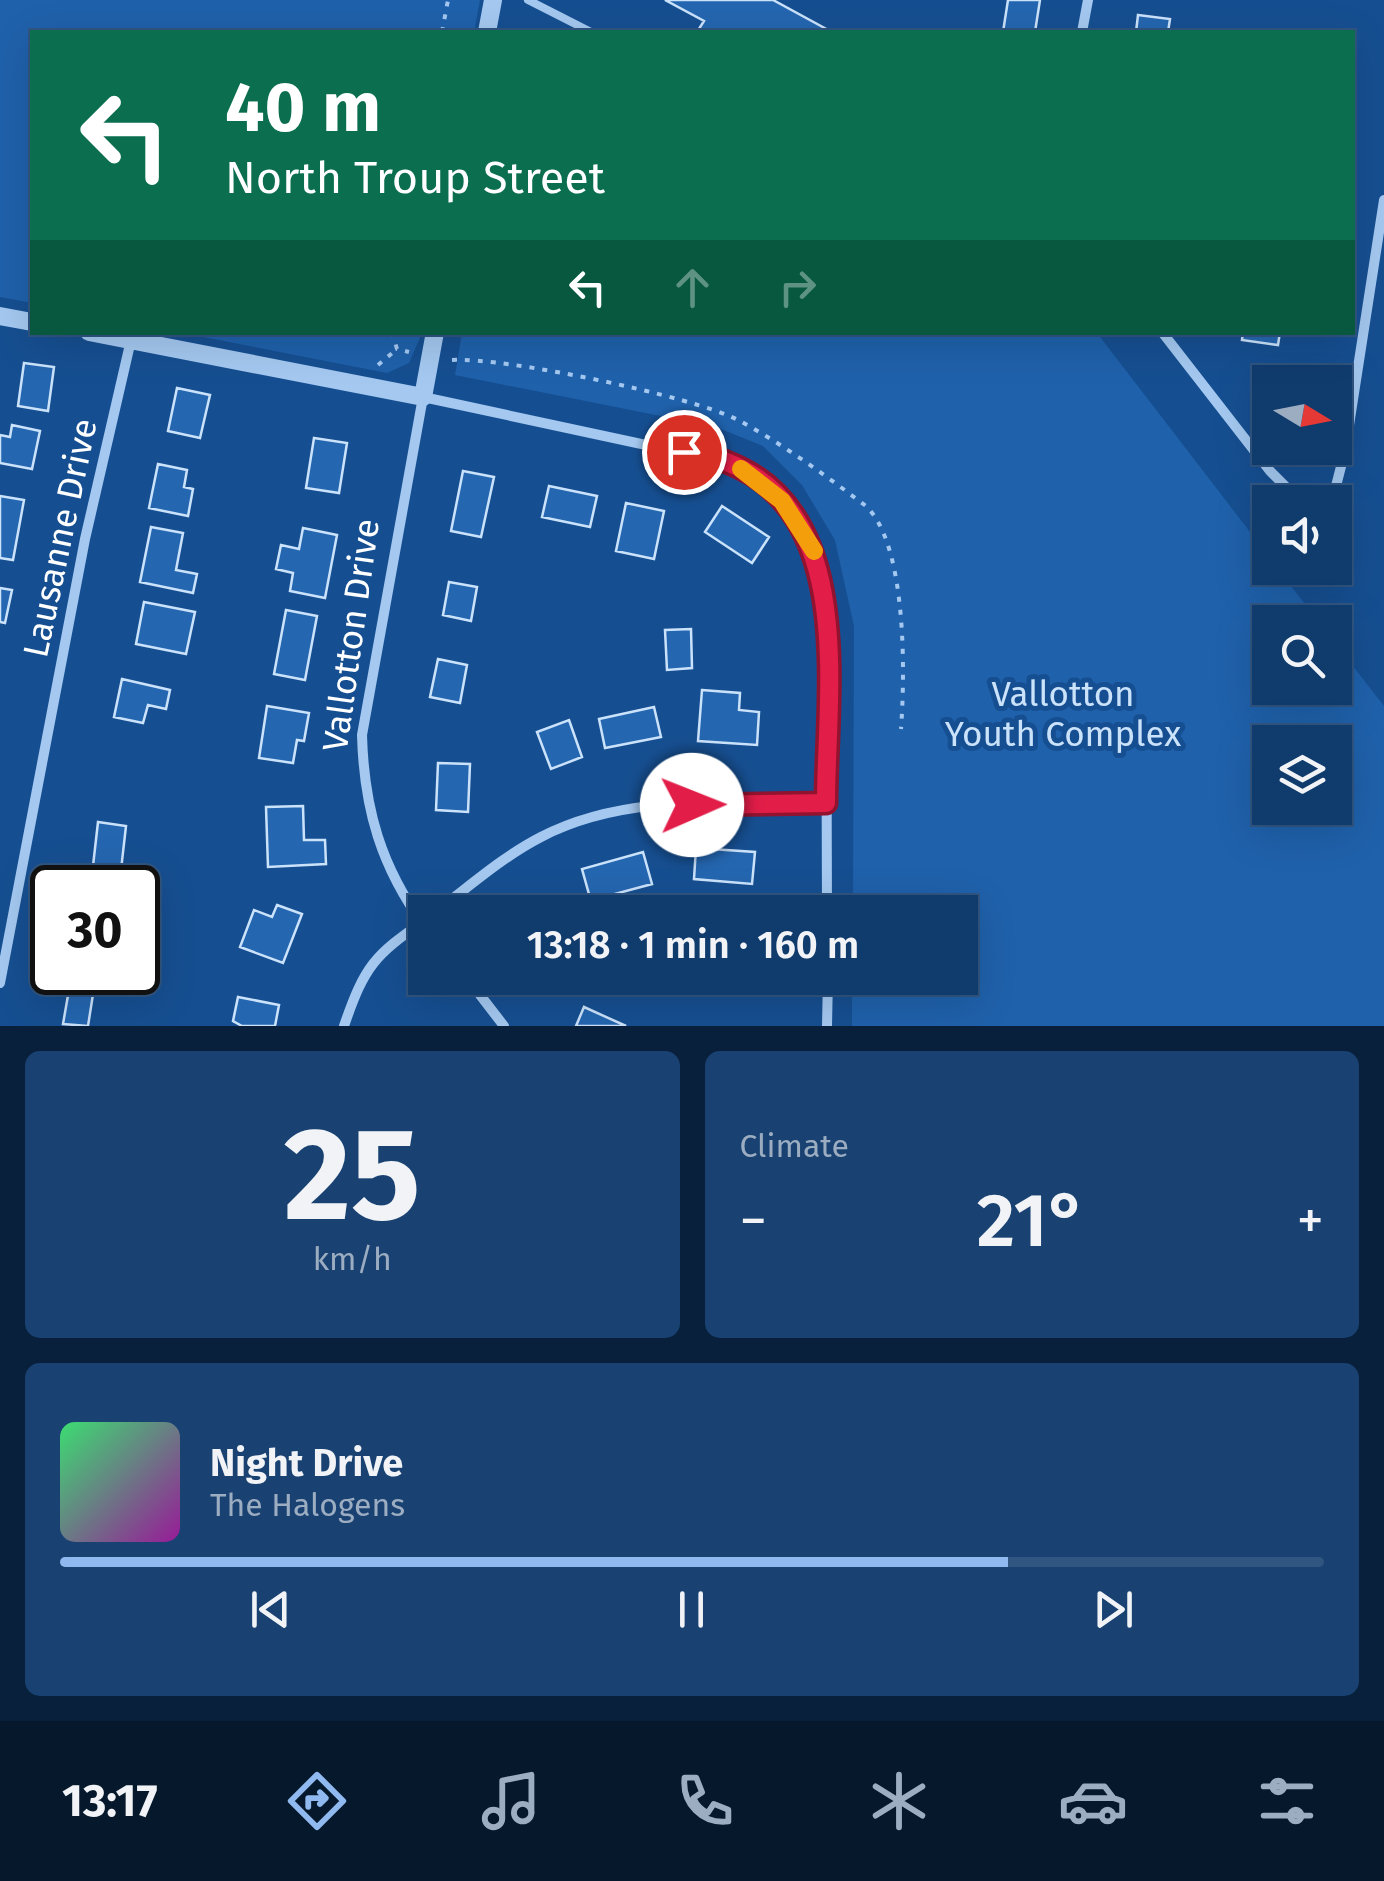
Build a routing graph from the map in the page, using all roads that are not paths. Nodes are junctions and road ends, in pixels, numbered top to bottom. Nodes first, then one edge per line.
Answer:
1 (493, 0) edge
2 (528, 0) edge
3 (1088, 0) edge
4 (487, 30) edge
5 (587, 30) edge
6 (1082, 30) edge
7 (1384, 200) edge
8 (0, 316) edge
9 (30, 322) edge
10 (105, 335) edge
11 (434, 335) edge
12 (1164, 335) edge
13 (131, 340) junction
14 (422, 397) junction
15 (1284, 485) edge
16 (1336, 485) edge
17 (826, 803) junction
18 (458, 895) edge
19 (827, 895) edge
20 (408, 900) edge
21 (408, 933) edge
22 (0, 982) edge
23 (481, 995) edge
24 (828, 995) edge
25 (344, 1026) edge
26 (504, 1026) edge
27 (827, 1026) edge

1 - 4 street
2 - 5 lane
3 - 6 street
7 - 16 street
8 - 9 street
10 - 13 street
11 - 14 street, Vallotton Drive
12 - 15 street
13 - 14 street
13 - 22 street, Lausanne Drive
14 - 17 street
14 - 20 street, Vallotton Drive
17 - 18 street
17 - 19 street
21 - 25 street, Vallotton Drive
23 - 26 street
24 - 27 street

